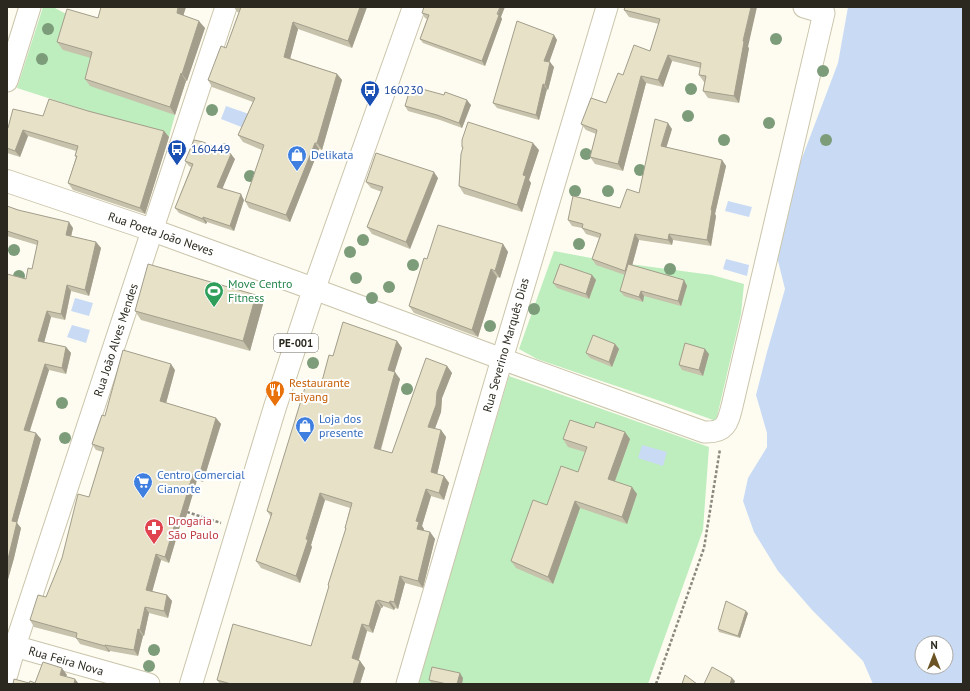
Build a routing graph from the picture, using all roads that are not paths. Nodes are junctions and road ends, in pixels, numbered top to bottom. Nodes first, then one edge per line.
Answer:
1 (30, 7) edge
2 (226, 7) edge
3 (414, 7) edge
4 (607, 7) edge
5 (804, 7) edge
6 (7, 81) edge
7 (7, 181) edge
8 (152, 230) junction
9 (314, 289) junction
10 (502, 359) junction
11 (11, 645) edge
12 (7, 674) edge
13 (148, 684) edge
14 (191, 684) edge
15 (407, 684) edge

1 - 6 street
2 - 8 street, Rua João Alves Mendes
3 - 9 main road, PE-001
4 - 10 street, Rua Severino Marquês Dias
5 - 10 street
7 - 8 main road, Rua Poeta João Neves
8 - 9 main road, Rua Poeta João Neves
8 - 11 street, Rua João Alves Mendes
9 - 10 street
9 - 14 main road, PE-001
10 - 15 street, Rua Severino Marquês Dias
11 - 12 street, Rua João Alves Mendes
11 - 13 street, Rua Feira Nova

